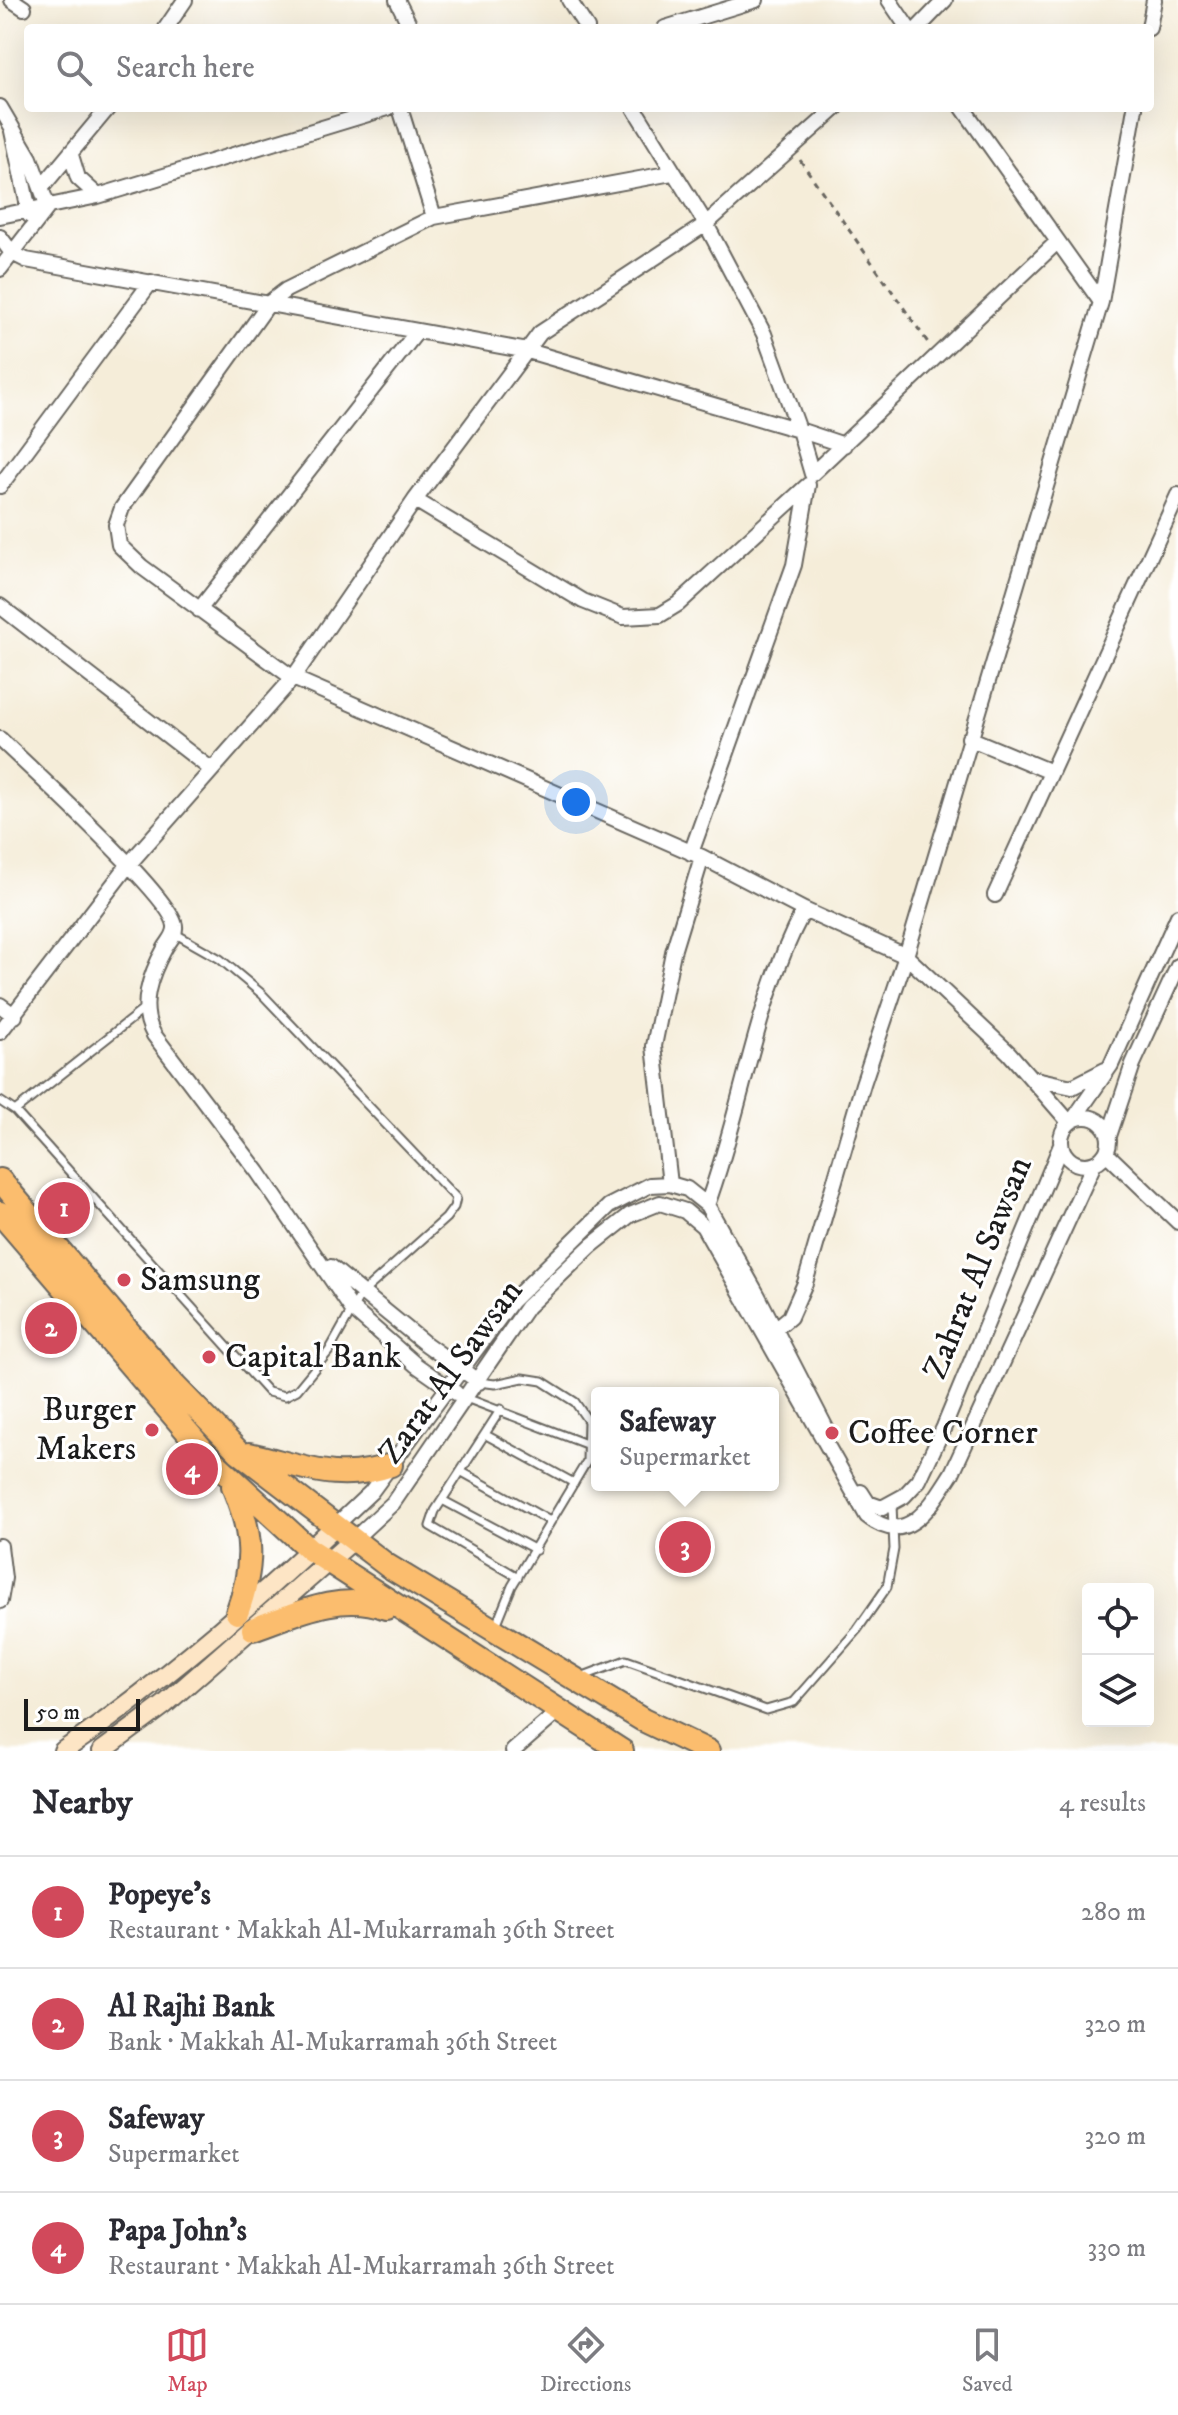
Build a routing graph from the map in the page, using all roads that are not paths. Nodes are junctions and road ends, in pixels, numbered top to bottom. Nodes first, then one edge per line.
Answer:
1 (185, 0) edge
2 (397, 0) edge
3 (569, 0) edge
4 (755, 0) edge
5 (889, 0) edge
6 (945, 0) edge
7 (1154, 0) edge
8 (169, 24) edge
9 (409, 24) edge
10 (584, 24) edge
11 (678, 24) edge
12 (905, 24) edge
13 (922, 24) edge
14 (1150, 24) edge
15 (0, 107) edge
16 (105, 112) edge
17 (359, 112) edge
18 (401, 112) edge
19 (636, 112) edge
20 (832, 112) edge
21 (966, 112) edge
22 (1134, 112) edge
23 (338, 115) edge
24 (12, 130) junction
25 (71, 155) junction
26 (672, 173) junction
27 (43, 186) junction
28 (98, 196) junction
29 (48, 207) junction
30 (30, 209) junction
31 (0, 216) edge
32 (434, 217) junction
33 (706, 224) junction
34 (31, 227) junction
35 (0, 237) edge
36 (1056, 243) junction
37 (12, 253) junction
38 (0, 269) edge
39 (151, 282) junction
40 (1101, 302) junction
41 (269, 303) junction
42 (416, 333) junction
43 (528, 351) junction
44 (799, 430) junction
45 (844, 445) junction
46 (809, 480) junction
47 (0, 486) edge
48 (1178, 495) edge
49 (415, 500) junction
50 (0, 606) edge
51 (199, 610) junction
52 (293, 678) junction
53 (969, 738) junction
54 (0, 739) edge
55 (212, 770) junction
56 (1051, 772) junction
57 (696, 855) junction
58 (129, 864) junction
59 (995, 895) dead end
60 (804, 910) junction
61 (1178, 916) edge
62 (174, 933) junction
63 (906, 956) junction
64 (1178, 966) edge
65 (0, 1005) edge
66 (144, 1009) junction
67 (15, 1016) junction
68 (0, 1032) edge
69 (1111, 1065) junction
70 (1031, 1078) junction
71 (0, 1101) edge
72 (15, 1111) junction
73 (1072, 1120) junction
74 (1109, 1136) junction
75 (1061, 1145) junction
76 (1106, 1153) junction
77 (1094, 1164) junction
78 (0, 1180) edge
79 (670, 1184) junction
80 (707, 1205) junction
81 (2, 1221) edge
82 (1178, 1222) edge
83 (316, 1253) junction
84 (361, 1294) junction
85 (351, 1308) junction
86 (770, 1334) junction
87 (462, 1368) junction
88 (479, 1382) junction
89 (449, 1390) junction
90 (466, 1398) junction
91 (501, 1409) junction
92 (486, 1435) junction
93 (586, 1444) junction
94 (239, 1452) junction
95 (391, 1465) junction
96 (462, 1472) junction
97 (230, 1478) junction
98 (574, 1483) junction
99 (444, 1501) junction
100 (892, 1505) junction
101 (550, 1521) junction
102 (335, 1526) junction
103 (894, 1528) junction
104 (354, 1539) junction
105 (0, 1546) edge
106 (536, 1550) junction
107 (318, 1556) junction
108 (518, 1577) junction
109 (0, 1601) edge
110 (409, 1617) junction
111 (245, 1621) junction
112 (494, 1630) junction
113 (576, 1679) junction
114 (559, 1711) junction
115 (529, 1745) edge
116 (63, 1751) edge
117 (102, 1751) edge
118 (513, 1751) edge
119 (622, 1751) edge
120 (708, 1751) edge

1 - 8 street
2 - 9 street
3 - 10 street
4 - 11 street
5 - 12 street
6 - 13 street
7 - 14 street
15 - 24 street
16 - 25 street
17 - 23 street
18 - 32 street
19 - 26 street
20 - 33 street
21 - 36 street
22 - 40 street
23 - 28 street
24 - 27 street
24 - 30 street
25 - 27 street
25 - 28 street
26 - 32 street
26 - 33 street
27 - 29 street
28 - 29 street
29 - 30 street
29 - 34 street
30 - 31 street
30 - 34 street
32 - 41 street
33 - 43 street
33 - 44 street
34 - 37 street
35 - 37 street
36 - 40 street
36 - 45 street
37 - 38 street
37 - 39 street
39 - 41 street
39 - 47 street
40 - 53 street
41 - 42 street
41 - 51 street
42 - 43 street
42 - 51 street
43 - 44 street
43 - 49 street
44 - 45 street
44 - 46 street
45 - 46 street
46 - 49 street
46 - 57 street
48 - 56 street
49 - 52 street
50 - 55 street
51 - 52 street
52 - 55 street
52 - 57 street
53 - 56 street
53 - 63 street
54 - 58 street
55 - 58 street
56 - 59 street
57 - 60 street
57 - 79 street
58 - 62 street
58 - 67 street
60 - 63 street
60 - 80 street
61 - 69 street
62 - 66 street
62 - 84 lane
63 - 70 street
63 - 86 street
64 - 74 street
65 - 67 street
66 - 72 lane
66 - 83 street
67 - 68 street
69 - 70 street
69 - 73 street
70 - 73 street
71 - 72 lane
72 - 85 lane
73 - 74 street
73 - 75 street
74 - 76 street
75 - 77 street
75 - 100 street, Zahrat Al Sawsan
76 - 77 street
76 - 82 street
77 - 103 street
78 - 94 main road
79 - 80 street
79 - 87 street
80 - 86 street
81 - 97 main road
83 - 84 street
83 - 85 street
84 - 85 lane
84 - 87 street
85 - 89 street
86 - 88 street, Zarat Al Sawsan
86 - 100 street
86 - 103 street, Zarat Al Sawsan
87 - 88 street
87 - 89 street
88 - 90 street, Zarat Al Sawsan
88 - 93 lane
89 - 90 street
89 - 95 street
90 - 91 lane
90 - 104 street, Zarat Al Sawsan
91 - 92 lane
91 - 93 lane
92 - 96 lane
92 - 98 lane
93 - 98 lane
94 - 95 main road
94 - 102 main road
95 - 102 street
96 - 99 lane
96 - 101 lane
97 - 107 main road
97 - 111 main road
98 - 101 lane
99 - 106 lane
99 - 108 lane
100 - 103 lane
101 - 106 lane
102 - 104 main road
102 - 107 main road
103 - 113 lane
104 - 107 main road
104 - 112 main road
105 - 109 street
106 - 108 lane
107 - 110 main road
107 - 111 main road
108 - 112 lane
110 - 111 main road
110 - 114 main road
111 - 116 main road
111 - 117 main road
112 - 113 main road
113 - 120 main road
114 - 115 street
114 - 119 main road
115 - 118 street

